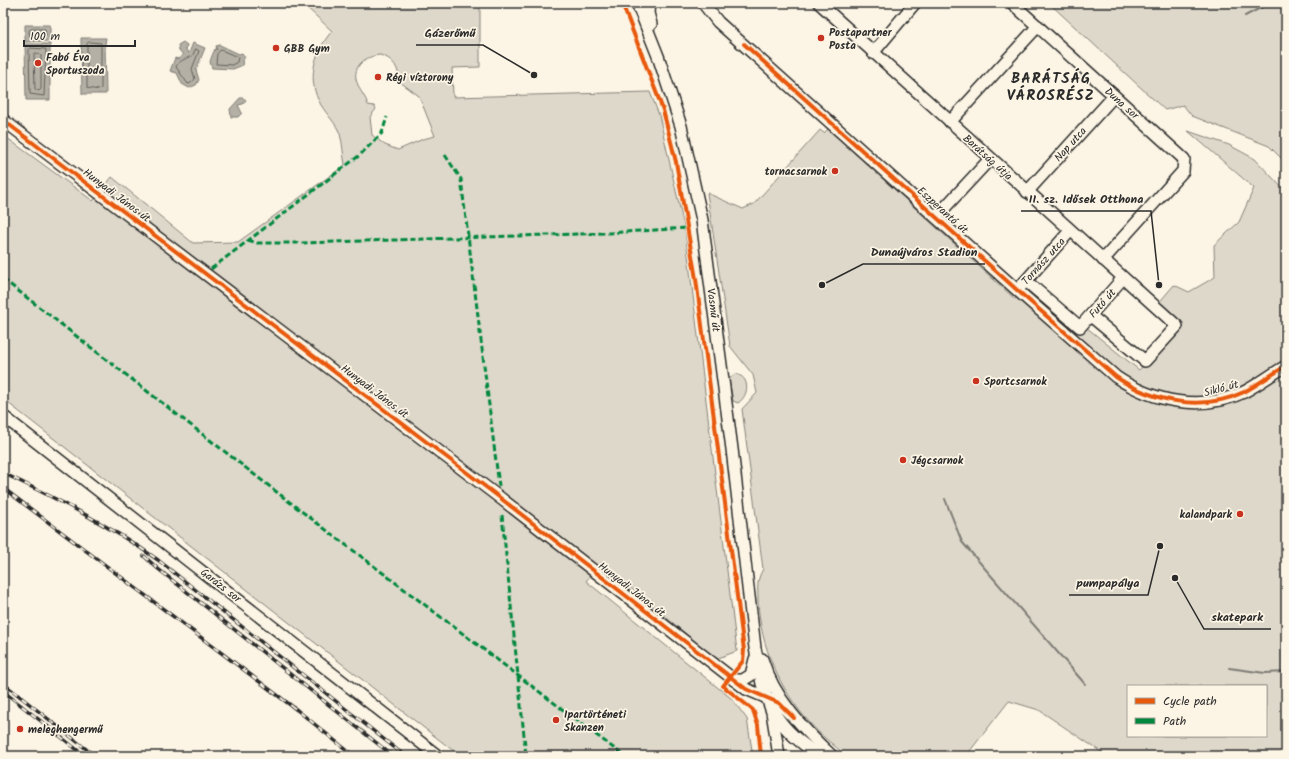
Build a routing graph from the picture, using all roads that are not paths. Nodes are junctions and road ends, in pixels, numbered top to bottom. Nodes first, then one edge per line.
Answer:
1 (637, 3) edge
2 (649, 3) edge
3 (819, 3) edge
4 (915, 3) edge
5 (1012, 3) edge
6 (706, 6) edge
7 (1038, 26) junction
8 (873, 53) junction
9 (658, 56) junction
10 (1114, 96) junction
11 (3, 120) edge
12 (950, 122) junction
13 (990, 159) junction
14 (1027, 192) junction
15 (937, 216) junction
16 (1070, 231) junction
17 (1103, 260) junction
18 (1123, 278) junction
19 (1026, 280) junction
20 (1017, 290) junction
21 (1091, 316) junction
22 (1286, 366) edge
23 (1131, 387) joint
24 (3, 416) edge
25 (753, 626) junction
26 (755, 648) junction
27 (734, 680) junction
28 (766, 698) junction
29 (794, 718) junction
30 (796, 739) junction
31 (827, 755) edge
32 (438, 756) edge
33 (780, 756) edge

1 - 9 street, Vasmű út
2 - 9 street
3 - 8 street, Barátság útja
4 - 8 street
5 - 7 street, Duna sor
6 - 15 street, Eszperantó út
7 - 10 street, Duna sor
7 - 12 street
8 - 12 street, Barátság útja
9 - 25 street, Vasmű út
10 - 14 street, Nap utca
10 - 17 street, Duna sor
11 - 27 street, Hunyadi János út
12 - 13 street, Barátság útja
13 - 14 street, Barátság útja
13 - 15 street
14 - 16 street, Barátság útja
15 - 20 street, Eszperantó út
16 - 17 street, Barátság útja
16 - 19 street, Tornász utca
17 - 18 street, Barátság útja
18 - 21 street, Futó út
18 - 21 street, Barátság útja
19 - 20 street, Tornász utca
19 - 21 street, Futó út
20 - 23 street, Eszperantó út
22 - 23 street, Sikló út
24 - 32 street, Garázs sor
25 - 26 street
25 - 29 street
26 - 27 street
26 - 28 street
27 - 28 street, Hunyadi János út
28 - 29 street
28 - 30 street
28 - 33 street
29 - 31 street
30 - 31 street
30 - 33 street

